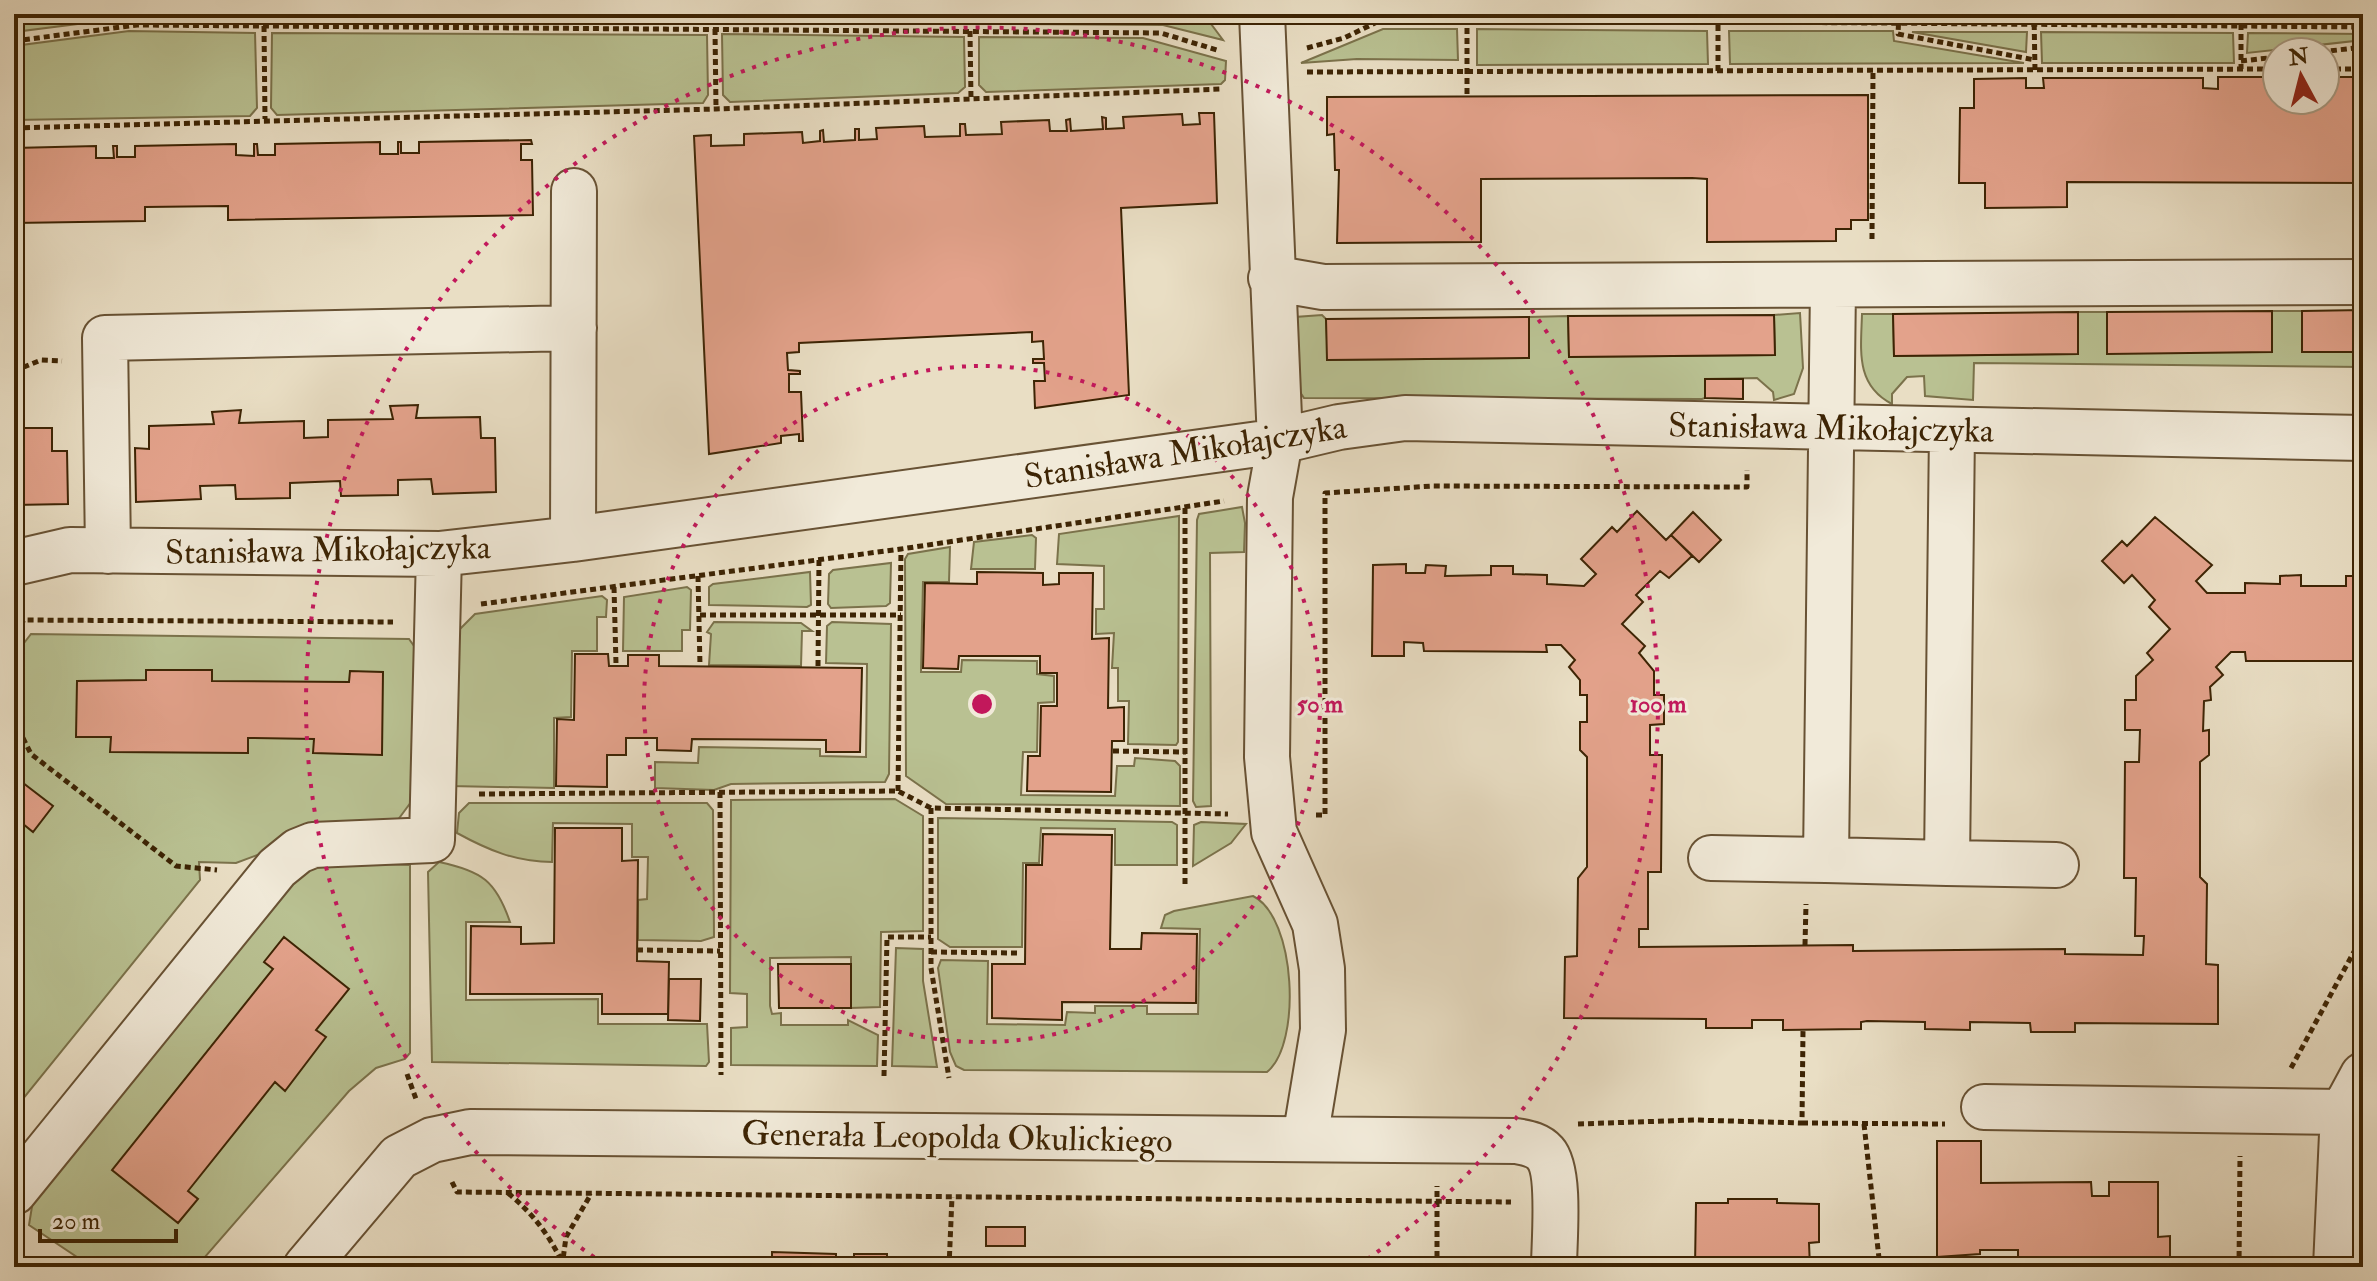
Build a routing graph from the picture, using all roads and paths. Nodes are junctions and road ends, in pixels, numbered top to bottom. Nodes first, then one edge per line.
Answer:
1 (1718, 14) edge
2 (1899, 14) edge
3 (2034, 14) edge
4 (2241, 14) edge
5 (1467, 16) edge
6 (1537, 16) edge
7 (1718, 23) junction
8 (1899, 23) junction
9 (2034, 25) junction
10 (264, 26) junction
11 (2241, 26) junction
12 (2363, 27) edge
13 (715, 29) junction
14 (970, 31) junction
15 (1273, 38) edge
16 (14, 41) edge
17 (2363, 47) edge
18 (2341, 50) edge
19 (2261, 59) edge
20 (2035, 60) junction
21 (2241, 61) junction
22 (2241, 69) junction
23 (2261, 69) edge
24 (2341, 69) edge
25 (2363, 69) edge
26 (2035, 70) junction
27 (1718, 71) junction
28 (1873, 71) junction
29 (1467, 72) junction
30 (1235, 89) dead end
31 (1467, 94) dead end
32 (971, 99) junction
33 (716, 109) junction
34 (265, 119) junction
35 (14, 128) edge
36 (574, 191) dead end
37 (1271, 278) junction
38 (2363, 282) edge
39 (1852, 284) junction
40 (574, 328) junction
41 (1833, 428) junction
42 (1952, 430) junction
43 (2363, 438) edge
44 (1280, 441) junction
45 (1748, 462) dead end
46 (1325, 493) junction
47 (1270, 497) junction
48 (1185, 505) junction
49 (573, 539) junction
50 (901, 549) junction
51 (108, 551) junction
52 (439, 554) junction
53 (819, 560) junction
54 (14, 563) edge
55 (698, 576) junction
56 (614, 587) junction
57 (468, 606) dead end
58 (700, 615) junction
59 (818, 615) junction
60 (901, 615) junction
61 (396, 622) dead end
62 (14, 633) edge
63 (616, 664) dead end
64 (700, 666) dead end
65 (818, 666) dead end
66 (14, 720) edge
67 (1113, 751) dead end
68 (1186, 752) junction
69 (898, 791) junction
70 (720, 792) junction
71 (434, 794) junction
72 (931, 808) junction
73 (1186, 813) junction
74 (1233, 814) dead end
75 (1325, 815) dead end
76 (1711, 858) dead end
77 (1826, 860) junction
78 (1947, 863) junction
79 (2056, 865) dead end
80 (264, 883) junction
81 (1185, 884) dead end
82 (2363, 935) edge
83 (931, 937) junction
84 (637, 950) dead end
85 (720, 951) junction
86 (931, 952) junction
87 (1017, 953) dead end
88 (1803, 1030) dead end
89 (2288, 1073) dead end
90 (407, 1074) dead end
91 (721, 1075) dead end
92 (884, 1076) dead end
93 (949, 1078) dead end
94 (1964, 1111) joint
95 (2353, 1118) edge
96 (1802, 1123) junction
97 (1576, 1124) dead end
98 (1864, 1124) junction
99 (1305, 1139) junction
100 (432, 1140) junction
101 (1438, 1141) junction
102 (2240, 1147) dead end
103 (14, 1192) edge
104 (507, 1192) junction
105 (591, 1193) junction
106 (952, 1197) junction
107 (1437, 1202) junction
108 (1554, 1203) junction
109 (562, 1264) edge
110 (306, 1267) edge
111 (949, 1267) edge
112 (1437, 1267) edge
113 (1554, 1267) edge
114 (1880, 1267) edge
115 (2239, 1267) edge
116 (2336, 1267) edge

1 - 7 path
2 - 8 path
3 - 9 path
4 - 11 path
5 - 6 path
5 - 15 path
5 - 29 path
6 - 7 path
7 - 8 path
7 - 27 path
8 - 9 path
8 - 20 path
9 - 11 path
9 - 20 path
10 - 13 path
10 - 16 path
10 - 34 path
11 - 12 path
11 - 21 path
13 - 14 path
13 - 33 path
14 - 15 path
14 - 32 path
15 - 29 path
15 - 37 street
17 - 18 path
19 - 21 path
20 - 26 path
21 - 22 path
22 - 23 path
22 - 26 path
24 - 25 path
26 - 28 path
27 - 28 path
27 - 29 path
28 - 39 path
29 - 31 path
30 - 32 path
32 - 33 path
33 - 34 path
34 - 35 path
36 - 40 street
37 - 39 street
37 - 44 street
38 - 39 street
39 - 41 street
40 - 49 street
40 - 51 street
41 - 42 street, Stanisława Mikołajczyka
41 - 44 street, Stanisława Mikołajczyka
41 - 77 street
42 - 43 street, Stanisława Mikołajczyka
42 - 78 street
44 - 47 street
44 - 49 street, Stanisława Mikołajczyka
45 - 46 path
46 - 47 path
46 - 75 path
47 - 48 path
47 - 99 street
48 - 50 path
48 - 68 path
49 - 52 street, Stanisława Mikołajczyka
50 - 53 path
50 - 60 path
51 - 52 street, Stanisława Mikołajczyka
51 - 54 street, Stanisława Mikołajczyka
52 - 71 street
53 - 55 path
53 - 59 path
55 - 56 path
55 - 58 path
56 - 57 path
56 - 63 path
58 - 59 path
58 - 64 path
59 - 60 path
59 - 65 path
60 - 69 path
61 - 62 path
66 - 80 path
67 - 68 path
68 - 73 path
69 - 70 path
69 - 72 path
70 - 71 path
70 - 85 path
71 - 80 street
72 - 73 path
72 - 83 path
73 - 74 path
73 - 81 path
76 - 77 street
77 - 78 street
78 - 79 street
80 - 103 street
82 - 89 path
83 - 86 path
83 - 92 path
84 - 85 path
85 - 91 path
86 - 87 path
86 - 93 path
88 - 96 path
90 - 100 path
94 - 95 street
94 - 98 path
95 - 116 street
96 - 97 path
96 - 98 path
98 - 114 path
99 - 100 street, Generała Leopolda Okulickiego
99 - 101 street, Generała Leopolda Okulickiego
100 - 104 path
100 - 110 street, Generała Leopolda Okulickiego
101 - 107 path
101 - 108 street, Generała Leopolda Okulickiego
102 - 115 path
104 - 105 path
104 - 109 path
105 - 106 path
105 - 109 path
106 - 107 path
106 - 111 path
107 - 108 path
107 - 112 path
108 - 113 street, Generała Leopolda Okulickiego

